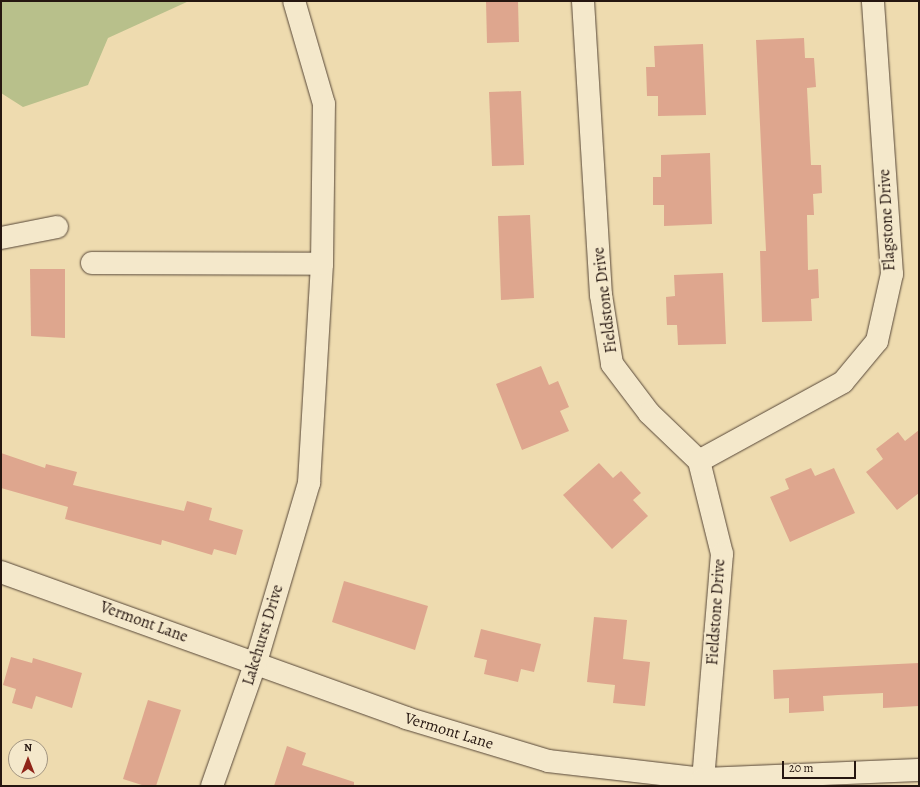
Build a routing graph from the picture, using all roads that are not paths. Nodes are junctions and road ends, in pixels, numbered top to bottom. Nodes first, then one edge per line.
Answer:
1 (294, 1) edge
2 (583, 1) edge
3 (873, 1) edge
4 (57, 227) dead end
5 (1, 238) edge
6 (92, 263) dead end
7 (322, 264) junction
8 (699, 461) junction
9 (1, 572) edge
10 (256, 662) junction
11 (919, 770) edge
12 (703, 779) junction
13 (212, 786) edge

1 - 7 street, Lakehurst Drive
2 - 8 street, Fieldstone Drive
3 - 8 street, Flagstone Drive
4 - 5 street
6 - 7 street
7 - 10 street, Lakehurst Drive
8 - 12 street, Fieldstone Drive
9 - 10 street, Vermont Lane
10 - 12 street, Vermont Lane
10 - 13 street, Lakehurst Drive
11 - 12 street, Vermont Lane

